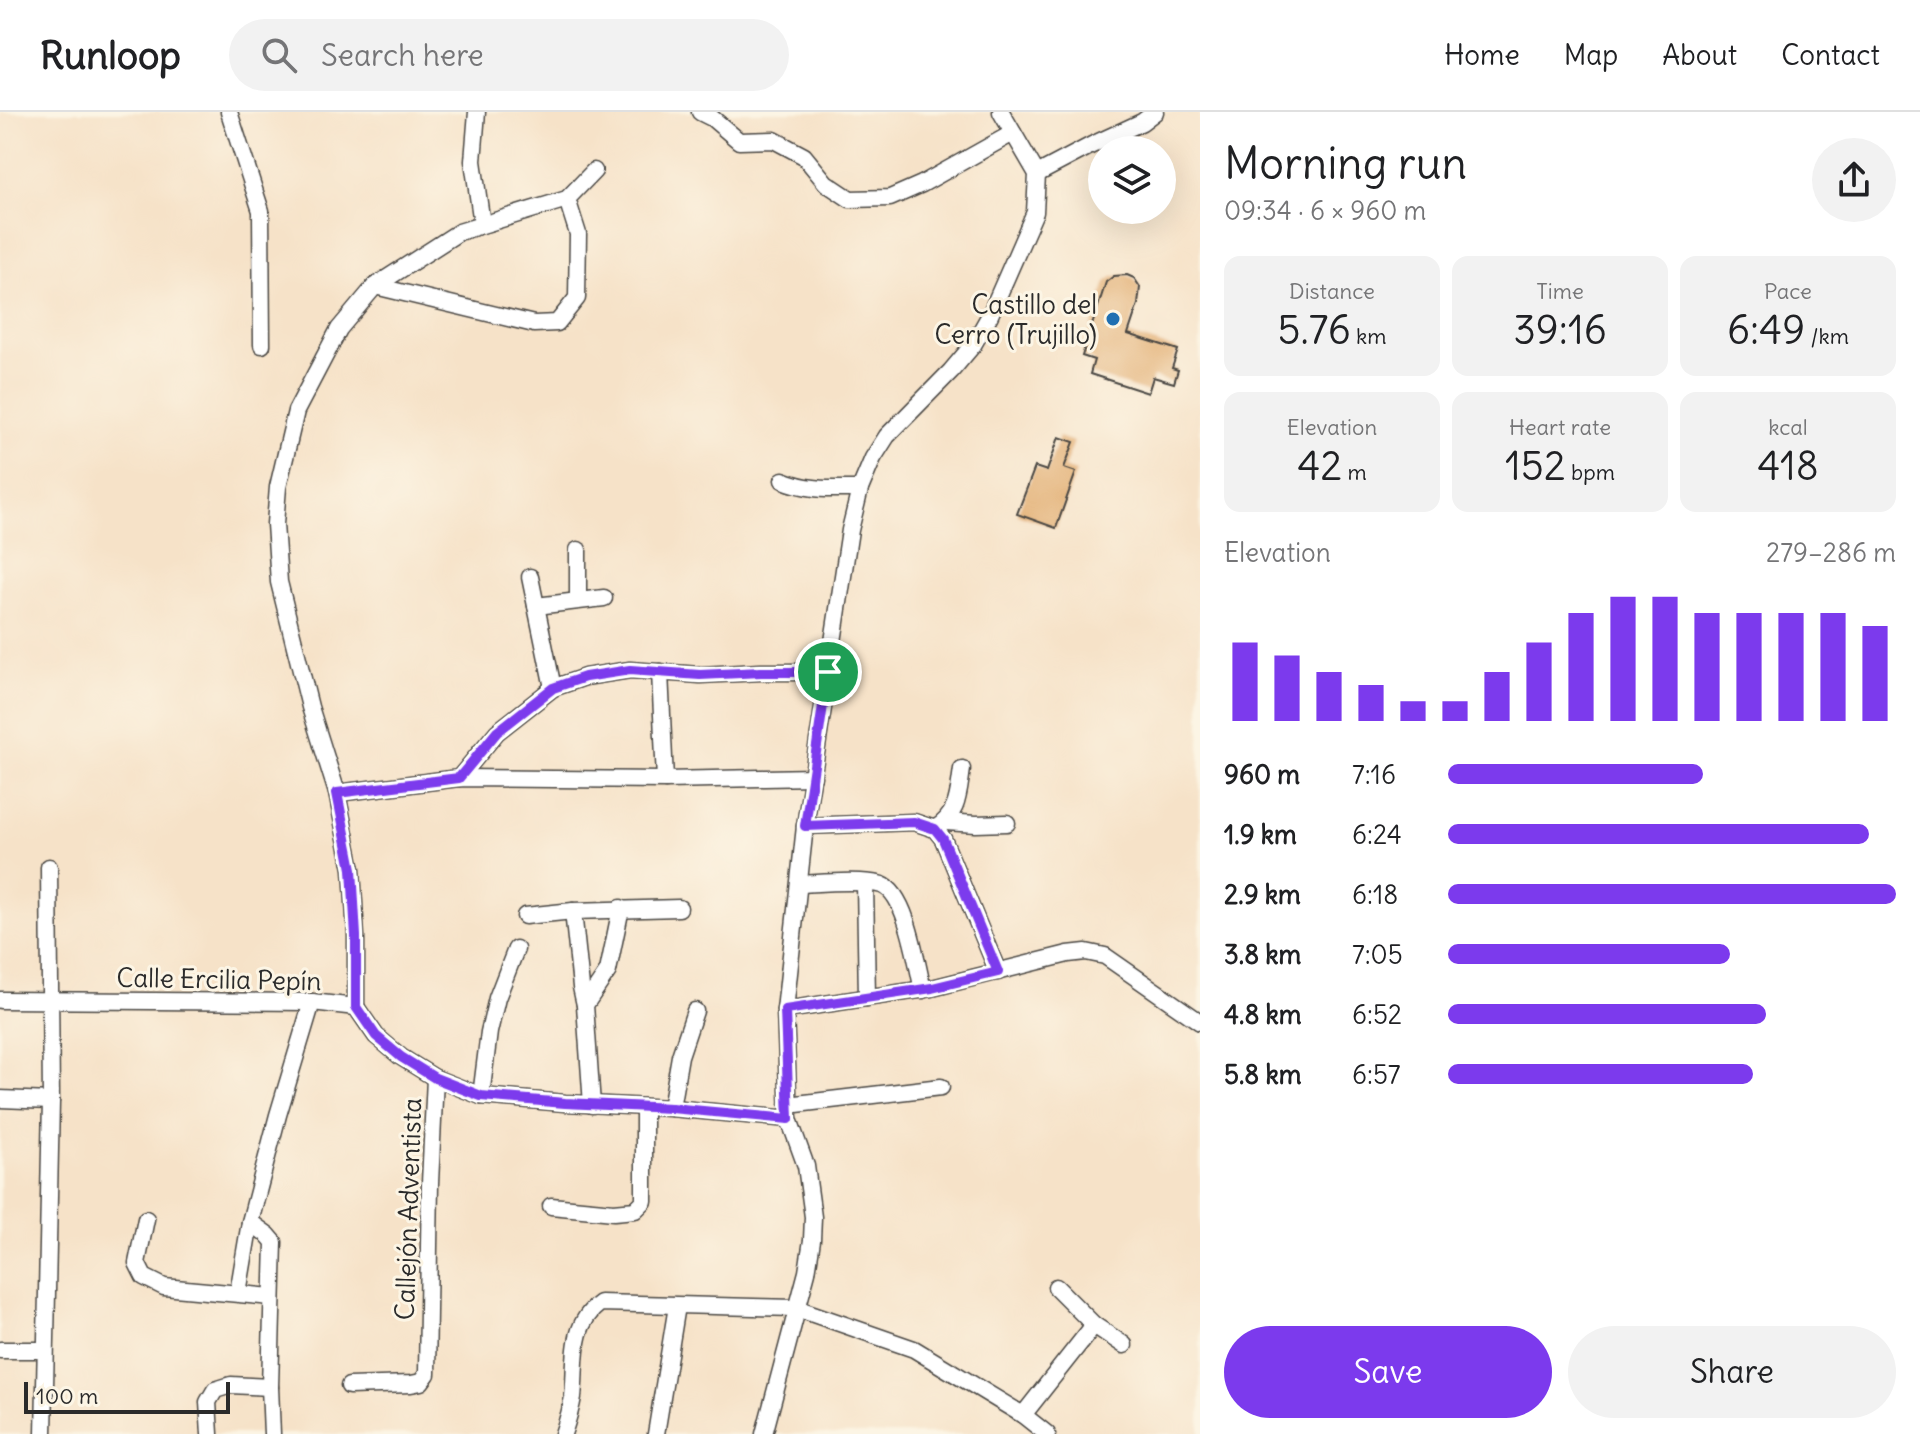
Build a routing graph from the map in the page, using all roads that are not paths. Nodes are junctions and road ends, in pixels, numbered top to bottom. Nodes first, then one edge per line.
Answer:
1 (229, 112) edge
2 (477, 112) edge
3 (700, 112) edge
4 (1001, 112) edge
5 (1155, 112) edge
6 (1013, 133) junction
7 (594, 171) dead end
8 (1037, 174) junction
9 (567, 199) junction
10 (482, 224) junction
11 (375, 286) junction
12 (262, 345) dead end
13 (783, 480) dead end
14 (860, 489) junction
15 (578, 550) dead end
16 (530, 577) dead end
17 (604, 598) dead end
18 (578, 599) junction
19 (536, 606) junction
20 (660, 672) junction
21 (828, 672) junction
22 (553, 688) junction
23 (962, 769) dead end
24 (813, 777) junction
25 (459, 778) junction
26 (665, 780) junction
27 (337, 793) junction
28 (1007, 823) dead end
29 (805, 826) junction
30 (940, 826) junction
31 (49, 867) dead end
32 (865, 883) junction
33 (800, 884) junction
34 (621, 908) junction
35 (679, 908) dead end
36 (573, 911) junction
37 (525, 916) dead end
38 (516, 949) dead end
39 (998, 972) junction
40 (923, 990) junction
41 (867, 998) junction
42 (0, 1000) edge
43 (50, 1001) junction
44 (312, 1002) junction
45 (585, 1005) junction
46 (356, 1007) junction
47 (785, 1010) junction
48 (695, 1011) dead end
49 (1200, 1022) edge
50 (435, 1078) junction
51 (941, 1087) dead end
52 (481, 1096) junction
53 (0, 1099) edge
54 (51, 1101) junction
55 (592, 1105) junction
56 (644, 1107) junction
57 (671, 1108) junction
58 (788, 1112) junction
59 (551, 1206) dead end
60 (146, 1219) dead end
61 (250, 1222) junction
62 (1056, 1287) dead end
63 (238, 1293) junction
64 (272, 1297) junction
65 (677, 1306) junction
66 (796, 1308) junction
67 (1094, 1325) junction
68 (1124, 1345) dead end
69 (0, 1350) edge
70 (45, 1350) junction
71 (349, 1386) dead end
72 (270, 1387) junction
73 (1023, 1415) junction
74 (44, 1434) edge
75 (210, 1434) edge
76 (272, 1434) edge
77 (563, 1434) edge
78 (656, 1434) edge
79 (764, 1434) edge
80 (1047, 1434) edge

1 - 12 street
2 - 10 street
3 - 6 street
4 - 6 street
5 - 8 street
6 - 8 street
7 - 9 street
8 - 14 street
9 - 10 street
9 - 11 street
10 - 11 street
11 - 27 street
13 - 14 street
14 - 21 street
15 - 18 street
16 - 19 street
17 - 18 street
18 - 19 street
19 - 22 street
20 - 21 street
20 - 22 street
20 - 26 street
21 - 24 street
22 - 25 street
23 - 30 street
24 - 26 street
24 - 29 street
25 - 26 street
25 - 27 street
27 - 46 street
28 - 30 street
29 - 30 street
29 - 33 street
30 - 39 street
31 - 43 street
32 - 33 street
32 - 40 street
32 - 41 street
33 - 47 street
34 - 35 street
34 - 36 street
34 - 45 street
36 - 37 street
36 - 45 street
38 - 52 street
39 - 40 street
39 - 49 street
40 - 41 street
41 - 47 street
42 - 43 street, Calle Ercilia Pepín
43 - 44 street, Calle Ercilia Pepín
43 - 54 street
44 - 46 street, Calle Ercilia Pepín
44 - 61 street
45 - 55 street
46 - 50 street, Calle Ercilia Pepín
47 - 58 street
48 - 57 street
50 - 52 street, Calle Ercilia Pepín
50 - 71 street, Callejón Adventista
51 - 58 street, Calle Ercilia Pepín
52 - 55 street, Calle Ercilia Pepín
53 - 54 street
54 - 70 street
55 - 56 street, Calle Ercilia Pepín
56 - 57 street, Calle Ercilia Pepín
56 - 59 street
57 - 58 street, Calle Ercilia Pepín
58 - 66 street
60 - 63 street
61 - 63 street
61 - 64 street
62 - 67 street
63 - 64 street
64 - 72 street
65 - 66 street
65 - 77 street
65 - 78 street
66 - 73 street
66 - 79 street
67 - 68 street
67 - 73 street
69 - 70 street
70 - 74 street
72 - 75 street
72 - 76 street
73 - 80 street

